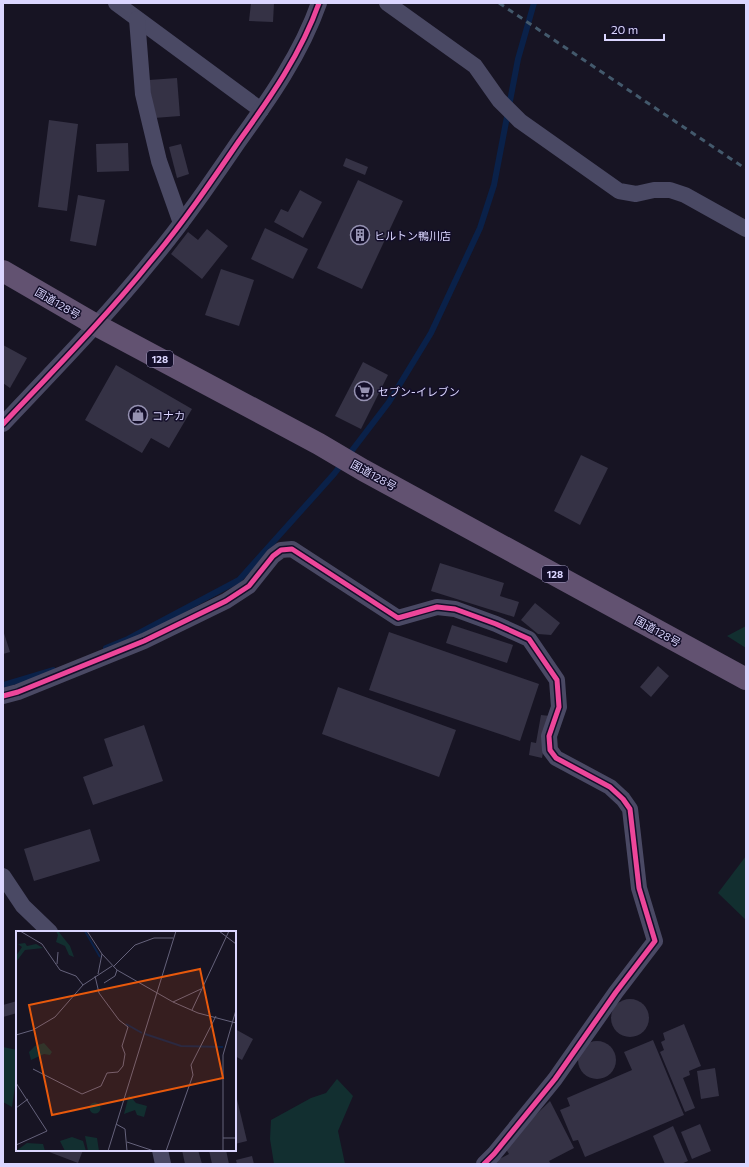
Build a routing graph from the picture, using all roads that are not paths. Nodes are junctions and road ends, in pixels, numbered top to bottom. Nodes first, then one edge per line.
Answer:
1 (116, 3) edge
2 (319, 3) edge
3 (387, 3) edge
4 (137, 19) junction
5 (261, 110) junction
6 (181, 223) junction
7 (746, 229) edge
8 (3, 272) edge
9 (96, 325) junction
10 (3, 424) edge
11 (746, 679) edge
12 (3, 696) edge
13 (3, 876) edge
14 (49, 931) edge
15 (160, 1151) edge
16 (164, 1164) edge
17 (484, 1164) edge

1 - 4 street
2 - 5 street
3 - 7 street
4 - 5 street
4 - 6 street
5 - 6 street
6 - 9 street
8 - 9 highway, 国道128号 / 128
9 - 10 street
9 - 11 highway, 国道128号 / 128
12 - 17 street
13 - 14 street
15 - 16 street

